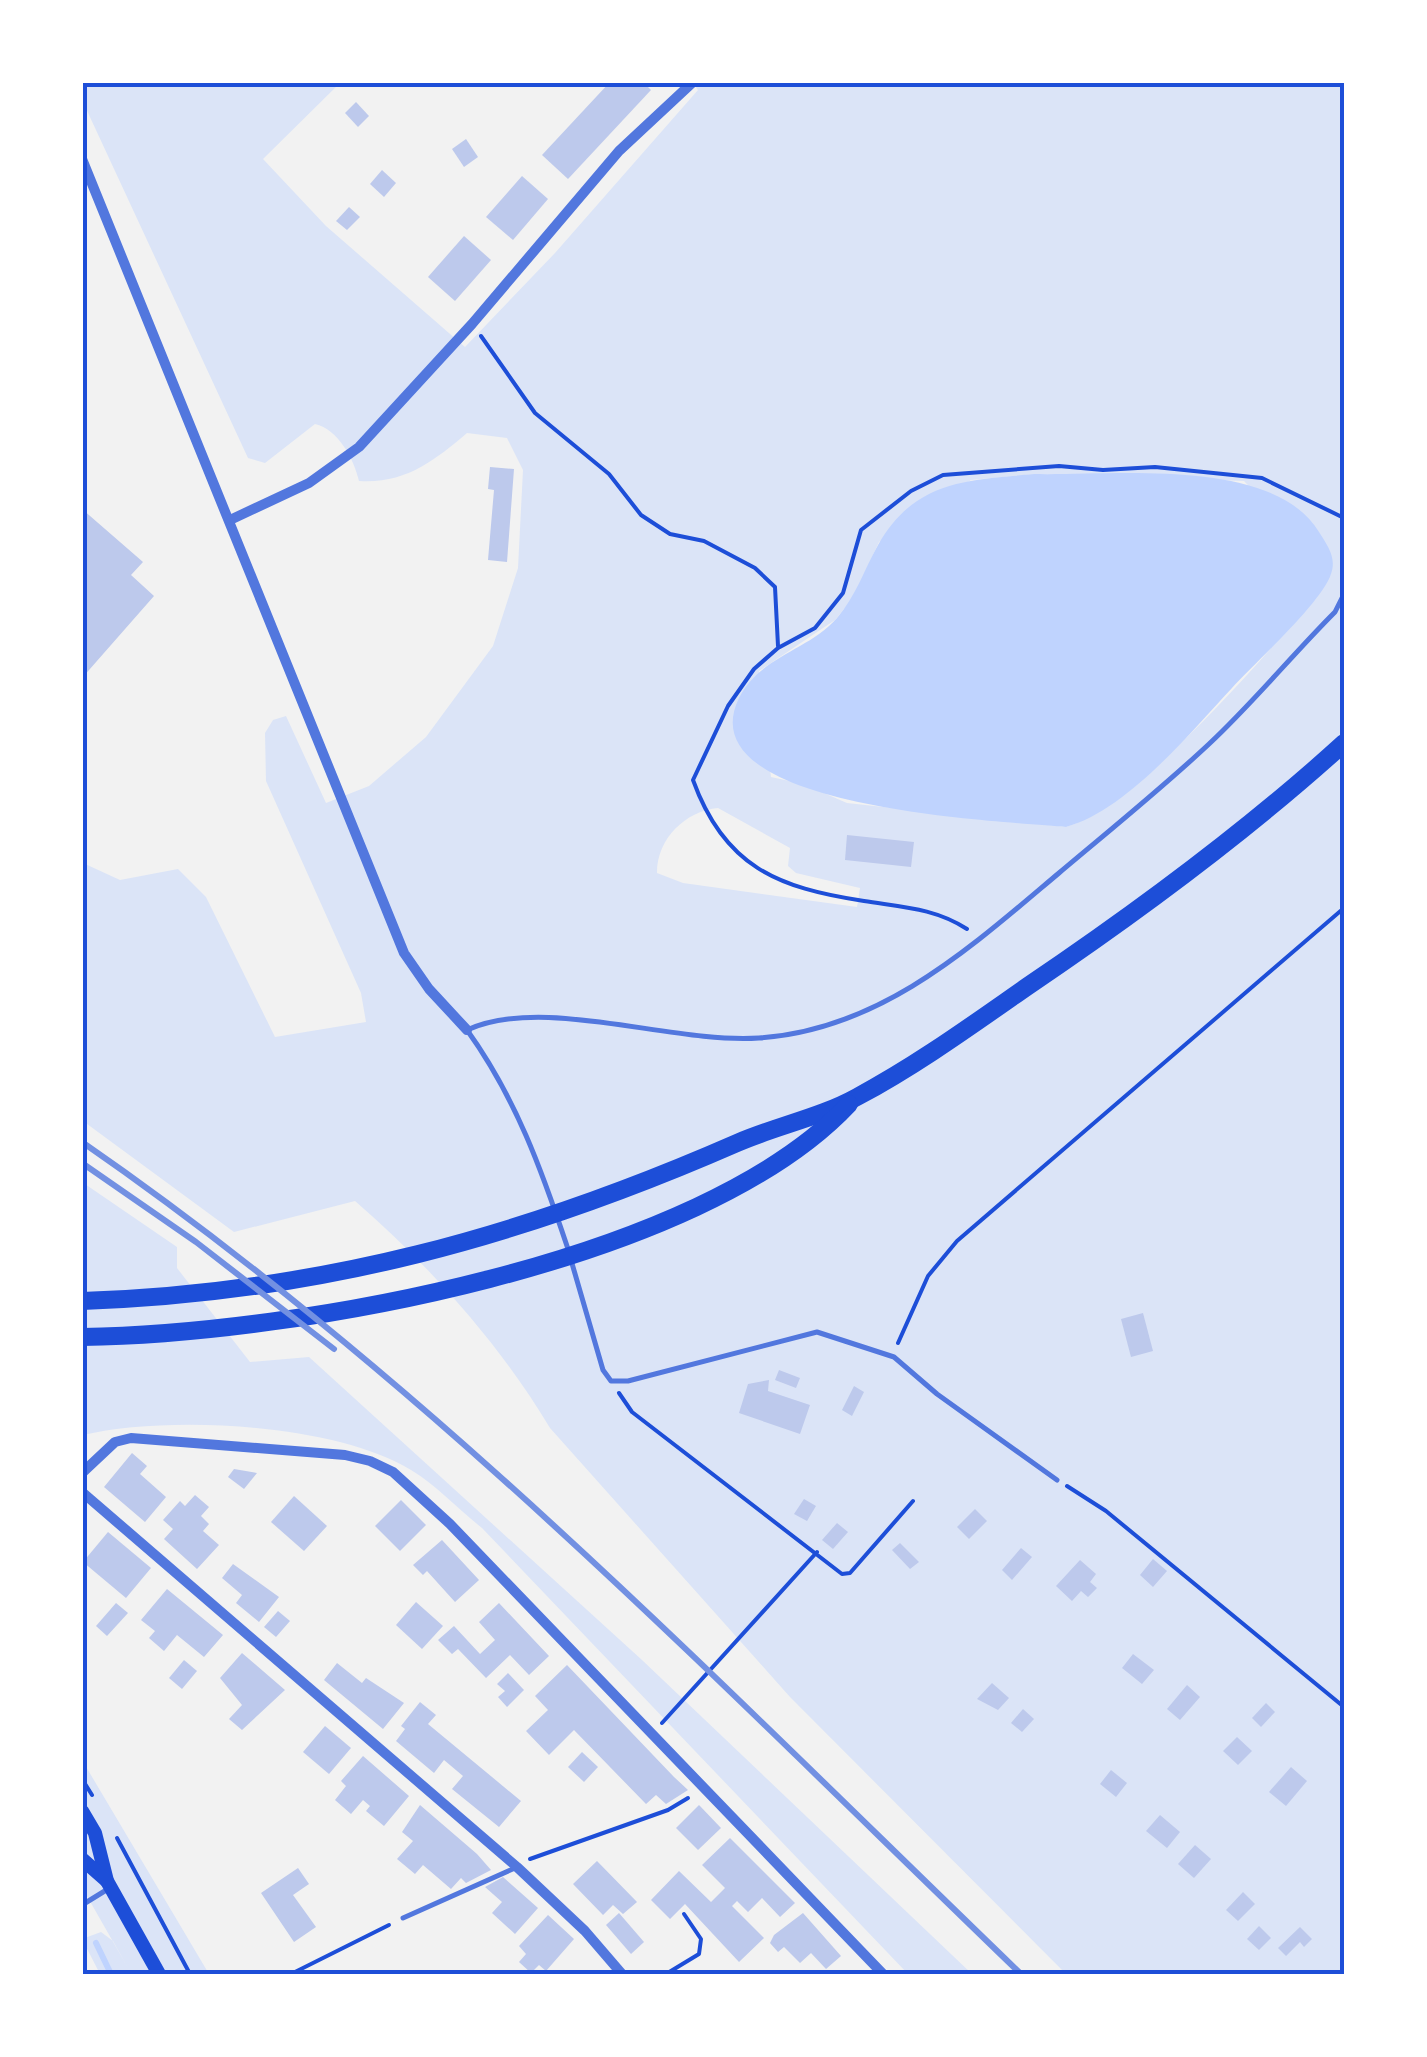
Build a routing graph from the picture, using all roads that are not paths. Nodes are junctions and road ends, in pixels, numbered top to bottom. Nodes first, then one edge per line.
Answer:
1 (692, 82) edge
2 (82, 159) edge
3 (230, 520) junction
4 (1344, 594) edge
5 (1344, 743) edge
6 (467, 1030) junction
7 (853, 1100) junction
8 (82, 1301) edge
9 (82, 1337) edge
10 (82, 1472) edge
11 (1058, 1480) road end
12 (82, 1492) edge
13 (82, 1811) edge
14 (82, 1860) edge
15 (517, 1867) junction
16 (109, 1884) junction
17 (82, 1905) edge
18 (403, 1918) road end
19 (159, 1974) edge
20 (622, 1974) edge
21 (883, 1974) edge

1 - 3 street
2 - 3 street
3 - 6 street
4 - 6 lane
5 - 7 highway
6 - 11 lane
7 - 8 highway
7 - 9 highway
10 - 21 street
12 - 15 street
13 - 16 main road
14 - 16 main road
15 - 18 lane
15 - 20 street
16 - 17 lane
16 - 19 main road

